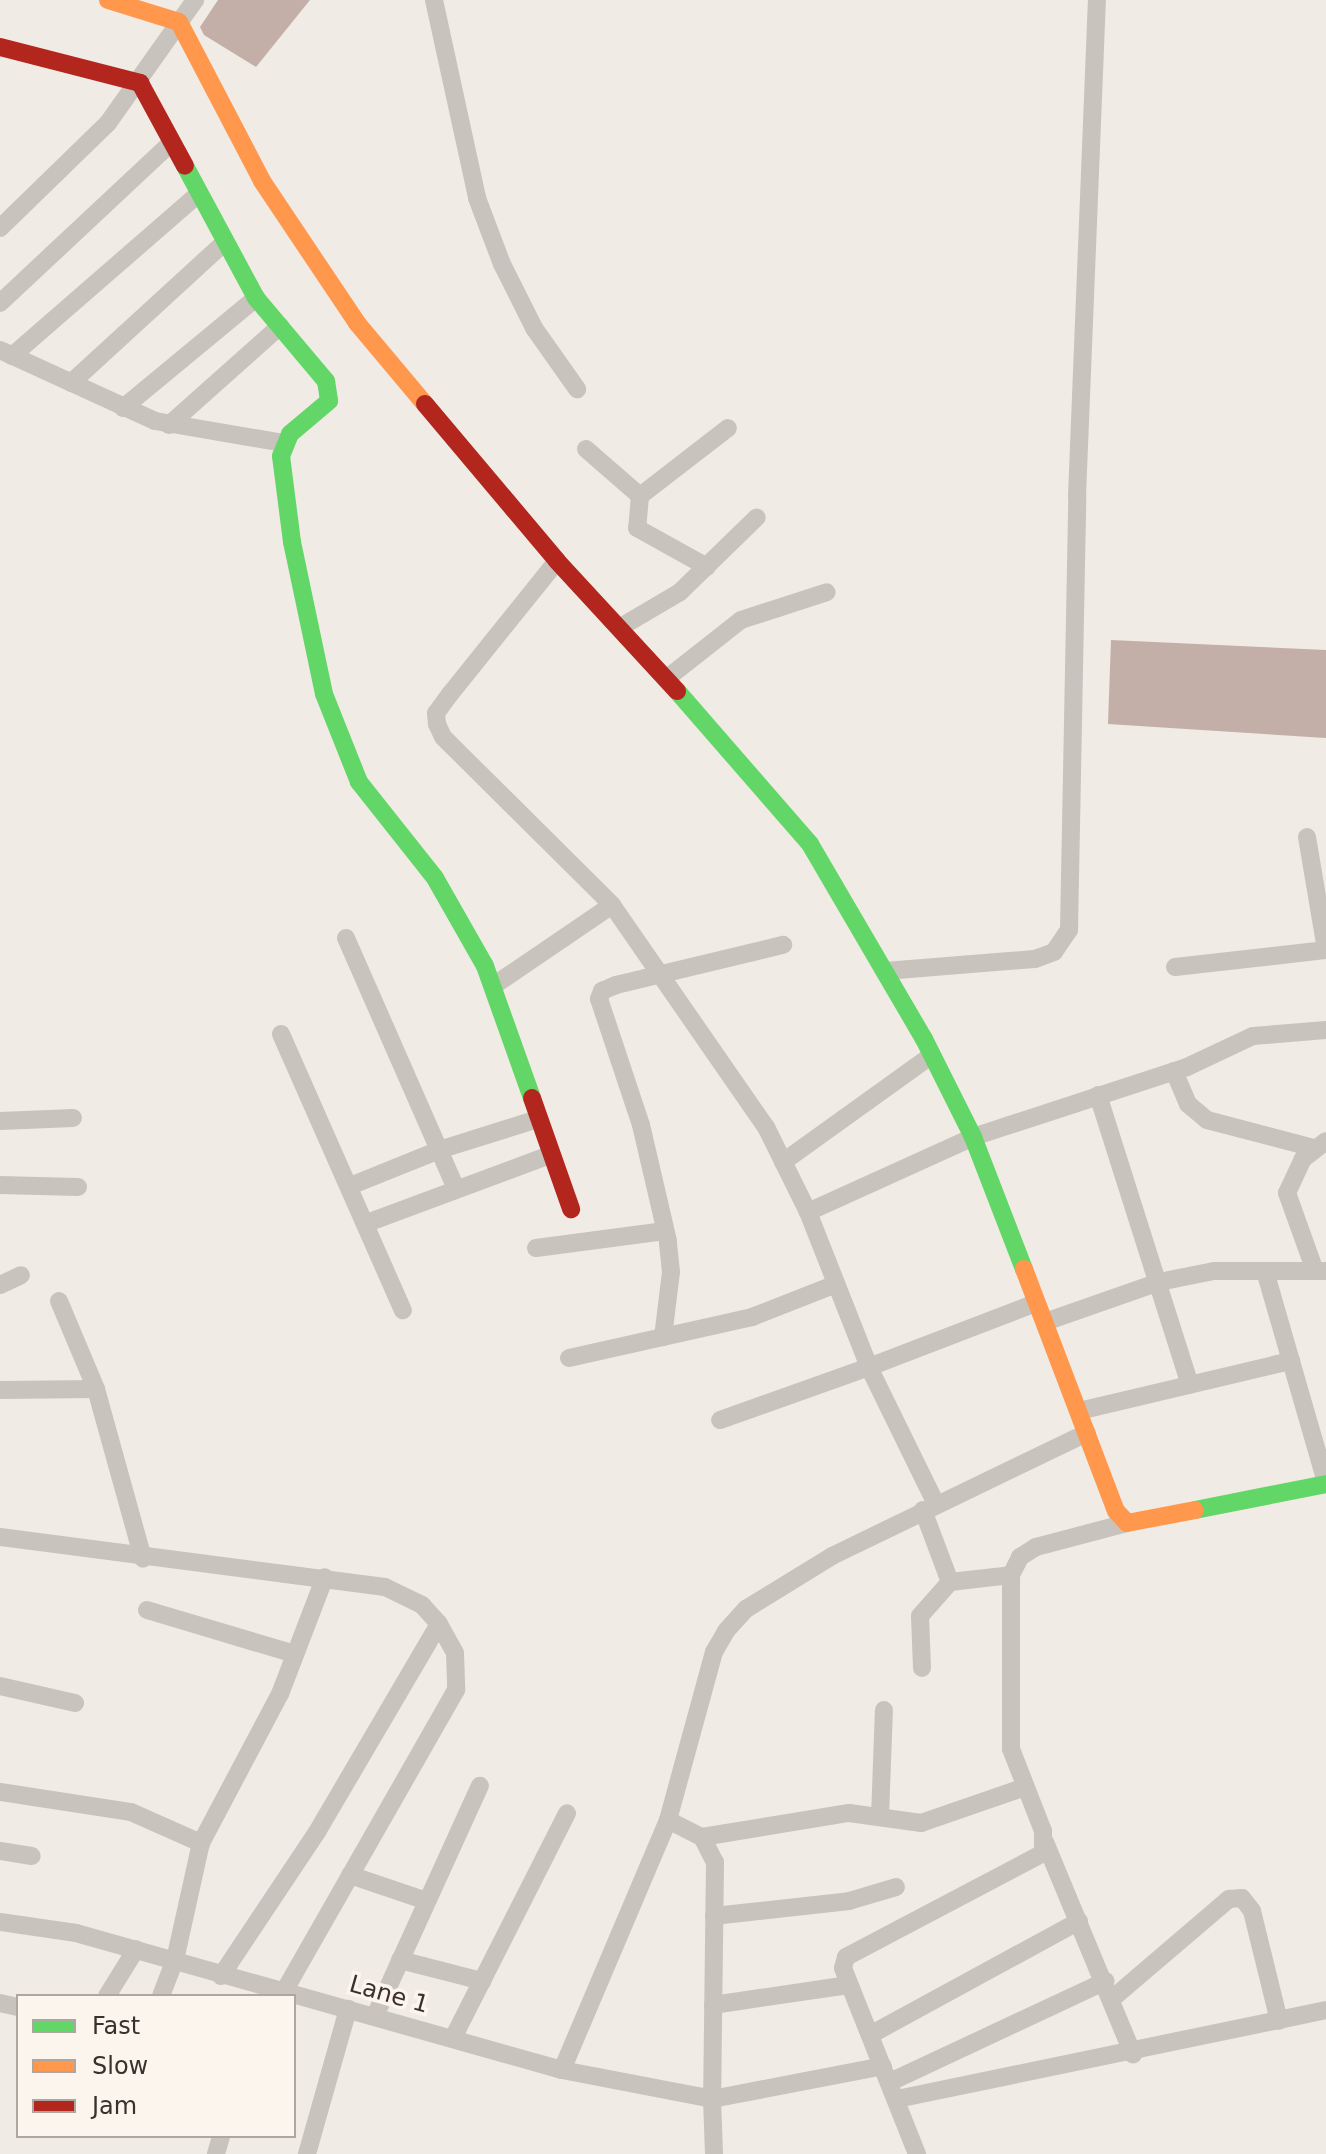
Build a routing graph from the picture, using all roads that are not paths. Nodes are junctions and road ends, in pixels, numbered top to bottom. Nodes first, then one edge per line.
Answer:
1 (108, 0) edge
2 (195, 0) edge
3 (434, 0) edge
4 (1097, 0) edge
5 (179, 22) junction
6 (0, 47) edge
7 (140, 83) junction
8 (170, 144) junction
9 (197, 195) junction
10 (0, 228) edge
11 (225, 242) junction
12 (256, 298) junction
13 (0, 303) edge
14 (280, 326) junction
15 (6, 353) edge
16 (71, 383) junction
17 (577, 389) dead end
18 (123, 408) junction
19 (169, 425) junction
20 (728, 428) dead end
21 (284, 443) junction
22 (586, 449) dead end
23 (640, 496) junction
24 (757, 517) dead end
25 (557, 561) junction
26 (707, 567) junction
27 (827, 592) dead end
28 (619, 628) junction
29 (666, 679) junction
30 (1307, 837) dead end
31 (612, 905) junction
32 (346, 938) dead end
33 (783, 945) dead end
34 (1326, 949) edge
35 (1175, 967) dead end
36 (885, 971) junction
37 (661, 974) junction
38 (493, 986) junction
39 (1326, 1030) edge
40 (281, 1034) dead end
41 (932, 1055) junction
42 (1174, 1071) junction
43 (1098, 1095) junction
44 (73, 1118) dead end
45 (538, 1119) junction
46 (0, 1121) edge
47 (973, 1137) junction
48 (1320, 1145) edge
49 (439, 1150) junction
50 (550, 1155) junction
51 (783, 1162) junction
52 (0, 1185) edge
53 (350, 1186) junction
54 (78, 1187) dead end
55 (456, 1189) junction
56 (571, 1209) dead end
57 (808, 1212) junction
58 (367, 1223) junction
59 (665, 1231) junction
60 (536, 1248) dead end
61 (1265, 1271) junction
62 (1320, 1271) edge
63 (21, 1275) dead end
64 (1159, 1282) junction
65 (836, 1284) junction
66 (0, 1285) edge
67 (59, 1301) dead end
68 (1036, 1303) junction
69 (403, 1310) dead end
70 (1045, 1322) junction
71 (663, 1337) junction
72 (569, 1358) dead end
73 (1291, 1361) junction
74 (869, 1367) junction
75 (1190, 1385) junction
76 (96, 1389) junction
77 (0, 1390) edge
78 (1079, 1411) junction
79 (720, 1420) dead end
80 (1087, 1433) junction
81 (1326, 1484) edge
82 (929, 1507) junction
83 (1127, 1523) junction
84 (0, 1537) edge
85 (143, 1559) junction
86 (1011, 1575) junction
87 (325, 1577) junction
88 (950, 1582) junction
89 (147, 1610) dead end
90 (439, 1624) junction
91 (295, 1654) junction
92 (922, 1668) dead end
93 (0, 1686) edge
94 (75, 1703) dead end
95 (884, 1710) dead end
96 (480, 1786) dead end
97 (1025, 1787) junction
98 (0, 1792) edge
99 (567, 1813) dead end
100 (880, 1817) junction
101 (668, 1820) junction
102 (702, 1837) junction
103 (1045, 1842) junction
104 (201, 1843) junction
105 (0, 1851) edge
106 (32, 1856) dead end
107 (350, 1875) junction
108 (896, 1887) dead end
109 (427, 1901) junction
110 (714, 1916) junction
111 (1079, 1921) junction
112 (0, 1922) edge
113 (136, 1949) junction
114 (175, 1960) junction
115 (400, 1960) junction
116 (221, 1976) junction
117 (482, 1981) junction
118 (849, 1985) junction
119 (1109, 1990) junction
120 (270, 1991) edge
121 (108, 1994) edge
122 (162, 1994) edge
123 (296, 1997) edge
124 (713, 2005) junction
125 (348, 2009) junction
126 (1326, 2010) edge
127 (375, 2016) junction
128 (1279, 2021) junction
129 (870, 2035) junction
130 (453, 2038) junction
131 (1133, 2054) junction
132 (562, 2070) junction
133 (890, 2083) junction
134 (712, 2099) junction
135 (307, 2154) edge
136 (714, 2154) edge
137 (917, 2154) edge

1 - 5 street
2 - 5 street
3 - 17 street
4 - 36 street
5 - 7 street
5 - 25 street
6 - 7 street
7 - 8 street
7 - 10 street
8 - 9 street
8 - 13 street
9 - 11 street
9 - 15 street
11 - 12 street
11 - 16 street
12 - 14 street
12 - 18 street
14 - 19 street
14 - 21 street
15 - 16 street
16 - 18 street
18 - 19 street
19 - 21 street
20 - 23 street
21 - 38 street
22 - 23 street
23 - 26 street
24 - 26 street
25 - 28 street
25 - 31 street
26 - 28 street
27 - 29 street
28 - 29 street
29 - 36 street
30 - 34 street
31 - 37 street
31 - 38 street
32 - 49 street
33 - 37 street
34 - 35 street
36 - 41 street
37 - 51 street
37 - 59 street
38 - 45 street
39 - 42 street
40 - 53 street
41 - 47 street
41 - 51 street
42 - 43 street
42 - 48 street
43 - 47 street
43 - 64 street
44 - 46 street
45 - 49 street
45 - 50 street
47 - 57 street
47 - 68 street
48 - 62 street
49 - 53 street
49 - 55 street
50 - 55 street
50 - 56 street
51 - 57 street
52 - 54 street
53 - 58 street
55 - 58 street
57 - 65 street
58 - 69 street
59 - 60 street
59 - 71 street
61 - 62 street
61 - 64 street
61 - 73 street
63 - 66 street
64 - 70 street
64 - 75 street
65 - 71 street
65 - 74 street
67 - 76 street
68 - 70 street
68 - 74 street
70 - 78 street
71 - 72 street
73 - 75 street
73 - 81 street
74 - 79 street
74 - 82 street
75 - 78 street
76 - 77 street
76 - 85 street
78 - 80 street
80 - 82 street
80 - 83 street
81 - 83 street
82 - 88 street
82 - 101 street
83 - 86 street
84 - 85 street
85 - 87 street
86 - 88 street
86 - 97 street
87 - 90 street
87 - 91 street
88 - 92 street
89 - 91 street
90 - 107 street
90 - 116 street
91 - 104 street
93 - 94 street
95 - 100 street
96 - 109 street
97 - 100 street
97 - 103 street
98 - 104 street
99 - 117 street
100 - 102 street
101 - 102 street
101 - 132 street
102 - 110 street
103 - 111 street
103 - 118 street
104 - 114 street
105 - 106 street
107 - 109 street
107 - 120 street
108 - 110 street
109 - 115 street
110 - 124 street
111 - 119 street
111 - 129 street
112 - 113 street, Lane 1
113 - 114 street, Lane 1
113 - 121 street
114 - 116 street, Lane 1
114 - 122 street
115 - 117 street
115 - 127 street
116 - 120 street, Lane 1
117 - 130 street
118 - 124 street
118 - 129 street
119 - 128 street
119 - 131 street
119 - 133 street
123 - 125 street, Lane 1
124 - 134 street
125 - 127 street, Lane 1
125 - 135 street
126 - 128 street
127 - 130 street, Lane 1
128 - 131 street
129 - 133 street
130 - 132 street, Lane 1
131 - 133 street
132 - 134 street, Lane 1
133 - 134 street
133 - 137 street
134 - 136 street

